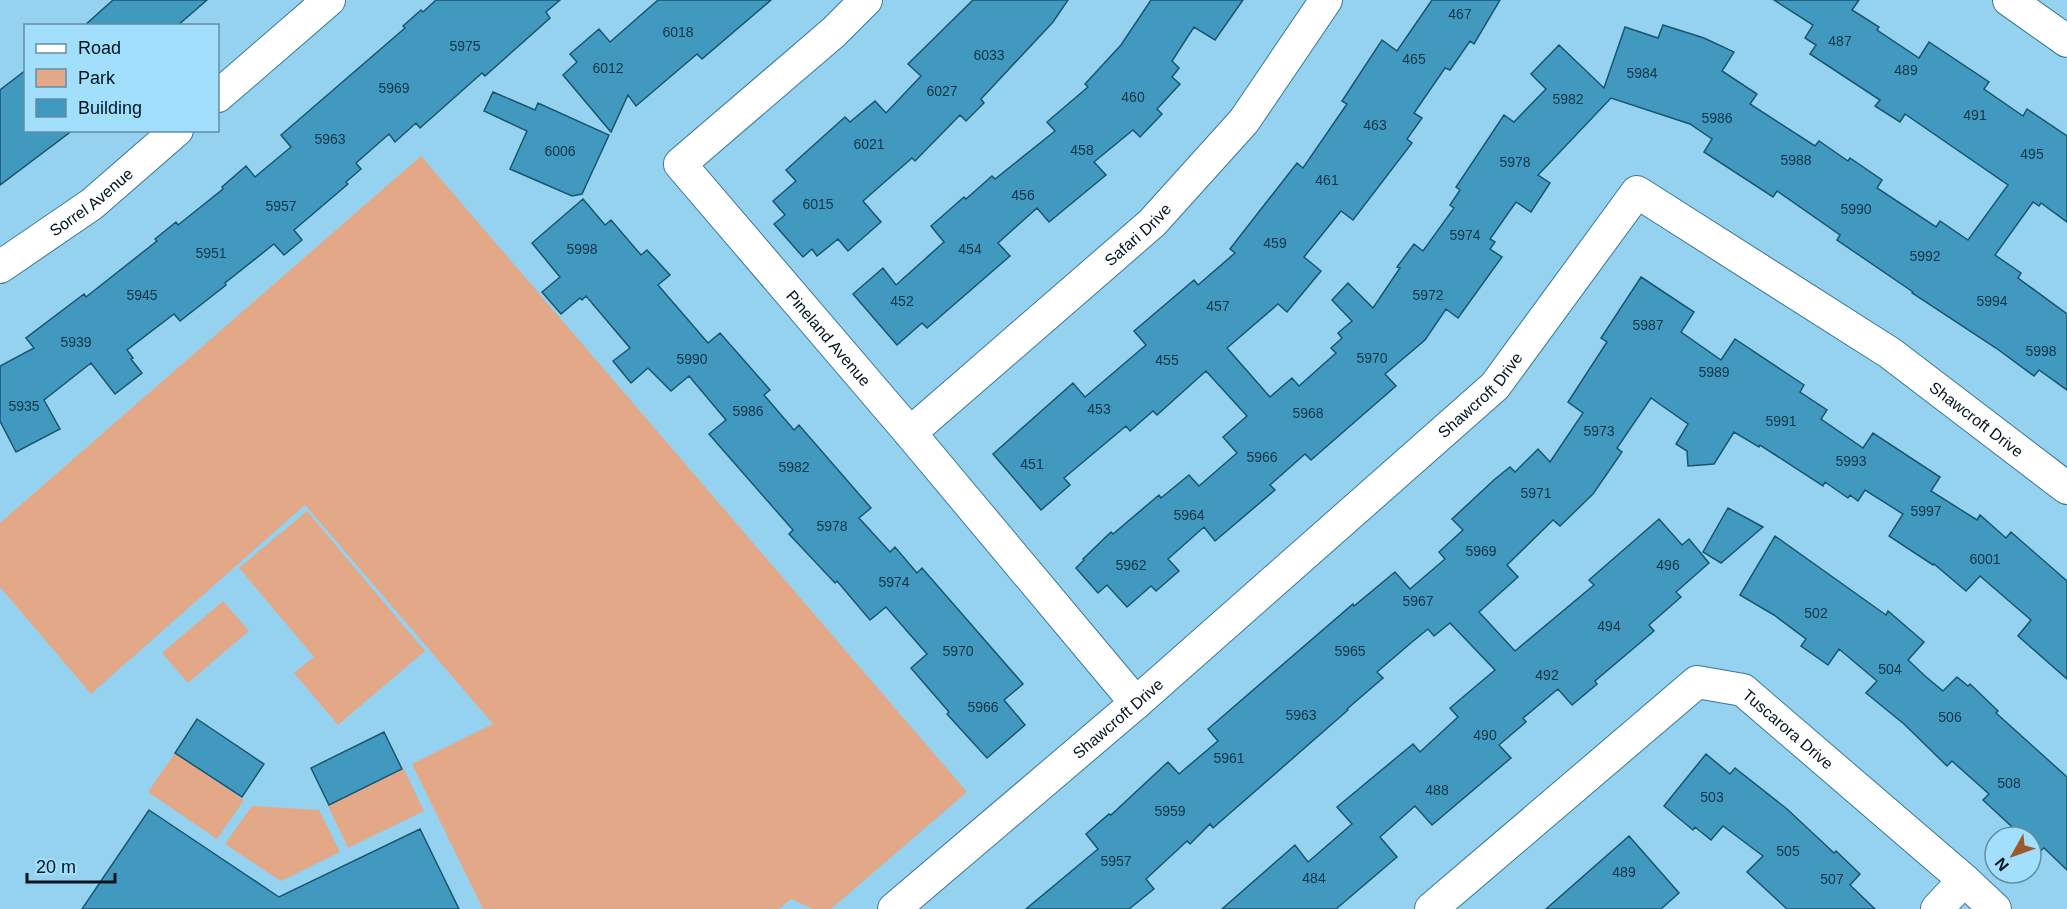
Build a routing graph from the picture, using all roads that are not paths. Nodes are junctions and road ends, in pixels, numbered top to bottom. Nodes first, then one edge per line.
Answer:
1 (328, 0) edge
2 (866, 0) edge
3 (1326, 0) edge
4 (2009, 0) edge
5 (2067, 41) edge
6 (219, 95) edge
7 (175, 132) edge
8 (0, 267) edge
9 (910, 433) junction
10 (2067, 488) edge
11 (1136, 703) junction
12 (1964, 880) junction
13 (894, 909) edge
14 (1431, 909) edge
15 (1937, 909) edge
16 (1995, 909) edge

1 - 6 street
2 - 9 street, Pineland Avenue
3 - 9 street, Safari Drive
4 - 5 street
7 - 8 street, Sorrel Avenue
9 - 11 street, Pineland Avenue
10 - 11 street, Shawcroft Drive
11 - 13 street, Shawcroft Drive
12 - 14 street, Tuscarora Drive
12 - 15 street
12 - 16 street, Tuscarora Drive

